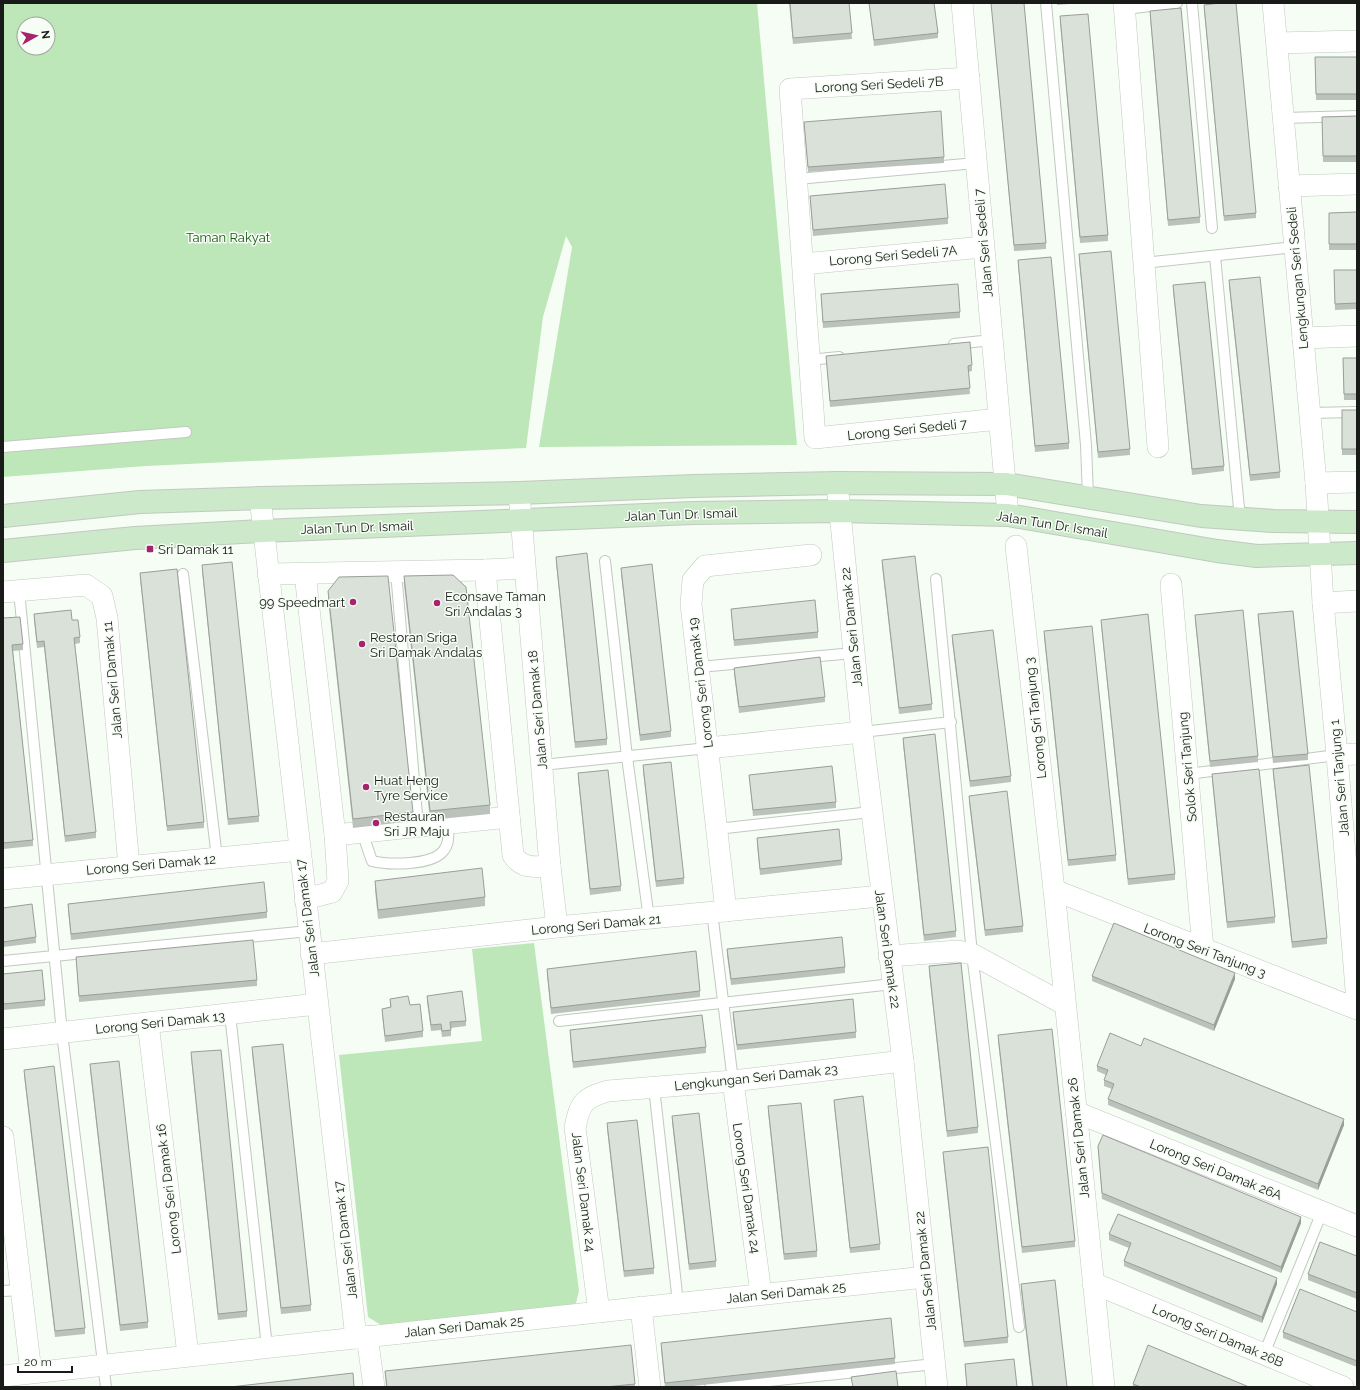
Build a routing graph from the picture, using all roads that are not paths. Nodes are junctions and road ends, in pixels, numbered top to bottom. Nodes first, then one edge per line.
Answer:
1 (962, 3) edge
2 (1046, 3) edge
3 (1177, 3) edge
4 (1192, 3) edge
5 (1274, 3) edge
6 (1124, 6) edge
7 (1357, 41) edge
8 (1277, 44) junction
9 (969, 78) junction
10 (1357, 116) edge
11 (1283, 118) junction
12 (976, 163) junction
13 (797, 179) junction
14 (1357, 184) edge
15 (1289, 186) junction
16 (1212, 228) dead end
17 (983, 247) junction
18 (1295, 247) junction
19 (1215, 256) junction
20 (802, 264) junction
21 (1144, 264) junction
22 (1357, 336) edge
23 (1303, 338) junction
24 (992, 340) junction
25 (944, 345) edge
26 (849, 356) edge
27 (809, 360) junction
28 (1357, 412) edge
29 (1310, 413) junction
30 (998, 419) junction
31 (186, 432) dead end
32 (3, 447) edge
33 (1158, 447) dead end
34 (1357, 482) edge
35 (837, 483) junction
36 (1316, 483) junction
37 (1006, 484) junction
38 (519, 494) junction
39 (1088, 497) junction
40 (260, 498) junction
41 (839, 511) junction
42 (1008, 515) junction
43 (3, 516) edge
44 (1240, 519) junction
45 (521, 520) junction
46 (1319, 522) junction
47 (1357, 522) edge
48 (262, 531) junction
49 (1016, 546) dead end
50 (3, 551) edge
51 (1357, 553) edge
52 (811, 554) dead end
53 (1320, 554) junction
54 (605, 561) dead end
55 (524, 568) junction
56 (485, 570) junction
57 (396, 572) junction
58 (182, 574) dead end
59 (268, 574) junction
60 (305, 574) junction
61 (936, 579) dead end
62 (1171, 584) dead end
63 (11, 591) edge
64 (1357, 601) edge
65 (1323, 603) junction
66 (854, 653) junction
67 (699, 667) junction
68 (951, 722) junction
69 (862, 732) junction
70 (708, 748) junction
71 (1347, 755) edge
72 (627, 757) junction
73 (542, 765) junction
74 (1188, 774) junction
75 (871, 812) junction
76 (509, 817) junction
77 (448, 823) junction
78 (418, 826) junction
79 (717, 828) junction
80 (362, 832) junction
81 (335, 835) junction
82 (300, 850) junction
83 (216, 858) junction
84 (550, 866) junction
85 (129, 867) junction
86 (47, 874) junction
87 (3, 879) edge
88 (1054, 890) junction
89 (881, 896) junction
90 (305, 899) junction
91 (719, 911) junction
92 (649, 919) junction
93 (557, 927) junction
94 (309, 931) junction
95 (1203, 949) junction
96 (312, 954) junction
97 (972, 954) junction
98 (55, 955) junction
99 (889, 956) junction
100 (3, 961) edge
101 (893, 984) junction
102 (1357, 1002) edge
103 (723, 1003) junction
104 (317, 1004) junction
105 (1064, 1004) junction
106 (1357, 1009) edge
107 (230, 1014) junction
108 (559, 1021) dead end
109 (148, 1023) junction
110 (62, 1033) junction
111 (3, 1039) edge
112 (903, 1061) junction
113 (733, 1081) junction
114 (654, 1087) junction
115 (608, 1091) joint
116 (1076, 1112) junction
117 (3, 1137) edge
118 (7, 1208) edge
119 (1322, 1212) junction
120 (1357, 1226) edge
121 (925, 1277) junction
122 (1093, 1283) junction
123 (12, 1290) edge
124 (761, 1294) junction
125 (678, 1303) junction
126 (641, 1307) junction
127 (599, 1312) junction
128 (1019, 1327) dead end
129 (362, 1337) junction
130 (267, 1347) junction
131 (1264, 1354) junction
132 (188, 1356) junction
133 (935, 1364) junction
134 (103, 1365) junction
135 (31, 1372) junction
136 (3, 1376) edge
137 (106, 1387) edge
138 (374, 1387) edge
139 (650, 1387) edge
140 (710, 1387) edge
141 (937, 1387) edge
142 (1104, 1387) edge
143 (1343, 1387) edge

1 - 9 street, Jalan Seri Sedeli 7
2 - 39 lane
3 - 6 lane
4 - 16 lane
5 - 8 street, Lengkungan Seri Sedeli
6 - 21 street
7 - 8 street
8 - 11 street, Lengkungan Seri Sedeli
9 - 12 street, Jalan Seri Sedeli 7
9 - 13 street, Lorong Seri Sedeli 7B
10 - 11 lane
11 - 15 street, Lengkungan Seri Sedeli
12 - 13 lane
12 - 17 street, Jalan Seri Sedeli 7
13 - 20 street
14 - 15 street
15 - 18 street, Lengkungan Seri Sedeli
17 - 20 street, Lorong Seri Sedeli 7A
17 - 24 street, Jalan Seri Sedeli 7
18 - 19 lane
18 - 23 street, Lengkungan Seri Sedeli
19 - 21 lane
19 - 44 lane
20 - 27 street
21 - 33 street
22 - 23 street
23 - 29 street, Lengkungan Seri Sedeli
24 - 25 lane
24 - 30 street, Jalan Seri Sedeli 7
26 - 27 lane
27 - 30 street, Lorong Seri Sedeli 7
28 - 29 lane
29 - 36 street, Lengkungan Seri Sedeli
30 - 37 street, Jalan Seri Sedeli 7
31 - 32 lane
34 - 36 street
35 - 37 street, Jalan Tun Dr. Ismail
35 - 38 street, Jalan Tun Dr. Ismail
35 - 41 street, Jalan Seri Damak 22
36 - 46 street, Lengkungan Seri Sedeli
37 - 39 street, Jalan Tun Dr. Ismail
37 - 42 street, Jalan Seri Sedeli 7
38 - 40 street, Jalan Tun Dr. Ismail
38 - 45 street, Jalan Seri Damak 18
39 - 44 street, Jalan Tun Dr. Ismail
40 - 43 street, Jalan Tun Dr. Ismail
40 - 48 street, Jalan Seri Damak 17
41 - 42 street, Jalan Tun Dr. Ismail
41 - 45 street, Jalan Tun Dr. Ismail
41 - 66 street, Jalan Seri Damak 22
42 - 53 street, Jalan Tun Dr. Ismail
44 - 46 street, Jalan Tun Dr. Ismail
45 - 48 street, Jalan Tun Dr. Ismail
45 - 55 street, Jalan Seri Damak 18
46 - 47 street, Jalan Tun Dr. Ismail
46 - 53 street, Lengkungan Seri Sedeli
48 - 50 street, Jalan Tun Dr. Ismail
48 - 59 street, Jalan Seri Damak 17
49 - 88 street, Lorong Sri Tanjung 3
51 - 53 street, Jalan Tun Dr. Ismail
52 - 67 street, Lorong Seri Damak 19
53 - 65 street, Jalan Seri Tanjung 1
54 - 72 lane
55 - 56 street
55 - 73 street, Jalan Seri Damak 18
56 - 57 street
56 - 76 street
57 - 60 street
57 - 78 lane
58 - 83 lane
59 - 60 street
59 - 82 street, Jalan Seri Damak 17
60 - 81 street
61 - 68 lane
62 - 74 street, Solok Seri Tanjung
63 - 85 street, Jalan Seri Damak 11
63 - 86 lane
64 - 65 street
65 - 71 street, Jalan Seri Tanjung 1
66 - 67 lane
66 - 69 street, Jalan Seri Damak 22
67 - 70 street, Lorong Seri Damak 19
68 - 69 lane
68 - 97 lane
69 - 70 street
69 - 75 street, Jalan Seri Damak 22
70 - 72 lane
70 - 79 street, Lorong Seri Damak 19
71 - 74 lane
71 - 102 street, Jalan Seri Tanjung 1
72 - 73 lane
72 - 92 lane
73 - 84 street, Jalan Seri Damak 18
74 - 95 street, Solok Seri Tanjung
75 - 79 lane
75 - 89 street, Jalan Seri Damak 22
76 - 77 street
76 - 84 street
77 - 78 street
77 - 80 lane
78 - 80 street
79 - 91 street, Lorong Seri Damak 19
80 - 81 street
81 - 90 street
82 - 83 street, Lorong Seri Damak 12
82 - 90 street, Jalan Seri Damak 17
83 - 85 street, Lorong Seri Damak 12
84 - 93 street, Jalan Seri Damak 18
85 - 86 street, Lorong Seri Damak 12
86 - 87 street, Lorong Seri Damak 12
86 - 98 lane
88 - 95 street, Lorong Seri Tanjung 3
88 - 105 street, Jalan Seri Damak 26
89 - 91 street, Lorong Seri Damak 21
89 - 99 street, Jalan Seri Damak 22
90 - 94 street, Jalan Seri Damak 17
91 - 92 street, Lorong Seri Damak 21
91 - 103 lane
92 - 93 street, Lorong Seri Damak 21
93 - 96 street, Lorong Seri Damak 21
94 - 96 street, Jalan Seri Damak 17
94 - 98 lane
95 - 106 street, Lorong Seri Tanjung 3
96 - 104 street, Jalan Seri Damak 17
97 - 99 street
97 - 105 street
97 - 128 lane
98 - 100 lane
98 - 110 lane
99 - 101 street, Jalan Seri Damak 22
101 - 103 lane
101 - 112 street, Jalan Seri Damak 22
103 - 108 lane
103 - 113 lane
104 - 107 street, Lorong Seri Damak 13
104 - 129 street, Jalan Seri Damak 17
105 - 116 street, Jalan Seri Damak 26
107 - 109 street, Lorong Seri Damak 13
107 - 130 lane
109 - 110 street, Lorong Seri Damak 13
109 - 132 street, Lorong Seri Damak 16
110 - 111 street, Lorong Seri Damak 13
110 - 134 lane
112 - 113 street, Lengkungan Seri Damak 23
112 - 121 street, Jalan Seri Damak 22
113 - 114 street, Lengkungan Seri Damak 23
113 - 124 street, Lorong Seri Damak 24
114 - 115 street, Lengkungan Seri Damak 23
114 - 125 lane
115 - 127 street, Jalan Seri Damak 24
116 - 119 street, Lorong Seri Damak 26A
116 - 122 street, Jalan Seri Damak 26
117 - 118 street
118 - 123 street
119 - 120 street, Lorong Seri Damak 26A
119 - 131 lane
121 - 124 street, Jalan Seri Damak 25
121 - 133 street, Jalan Seri Damak 22
122 - 131 street, Lorong Seri Damak 26B
122 - 142 street, Jalan Seri Damak 26
123 - 135 street
124 - 125 street, Jalan Seri Damak 25
125 - 126 street, Jalan Seri Damak 25
126 - 127 street, Jalan Seri Damak 25
126 - 139 street
127 - 129 street, Jalan Seri Damak 25
129 - 130 street, Jalan Seri Damak 25
129 - 138 street, Jalan Seri Damak 17
130 - 132 street, Jalan Seri Damak 25
131 - 143 street, Lorong Seri Damak 26B
132 - 134 street, Jalan Seri Damak 25
133 - 140 lane
133 - 141 street, Jalan Seri Damak 22
134 - 135 street, Jalan Seri Damak 25
134 - 137 lane
135 - 136 street, Jalan Seri Damak 25

